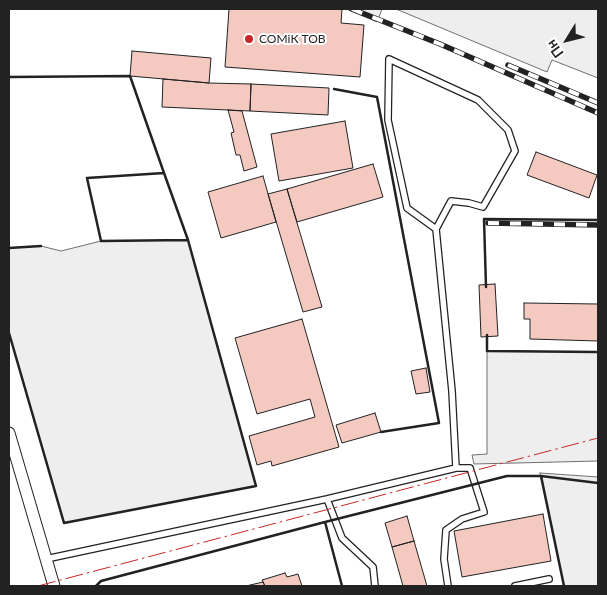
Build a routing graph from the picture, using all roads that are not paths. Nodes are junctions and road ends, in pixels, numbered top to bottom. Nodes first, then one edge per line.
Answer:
1 (436, 229) junction
2 (9, 433) edge
3 (456, 468) junction
4 (327, 499) junction
5 (46, 559) junction
6 (549, 579) dead end
7 (54, 586) edge
8 (375, 586) edge
9 (448, 586) edge
10 (515, 586) edge

1 - 1 lane
1 - 3 lane
2 - 5 street
3 - 4 lane
3 - 9 lane
4 - 5 lane
4 - 8 lane
5 - 7 street
6 - 10 lane

